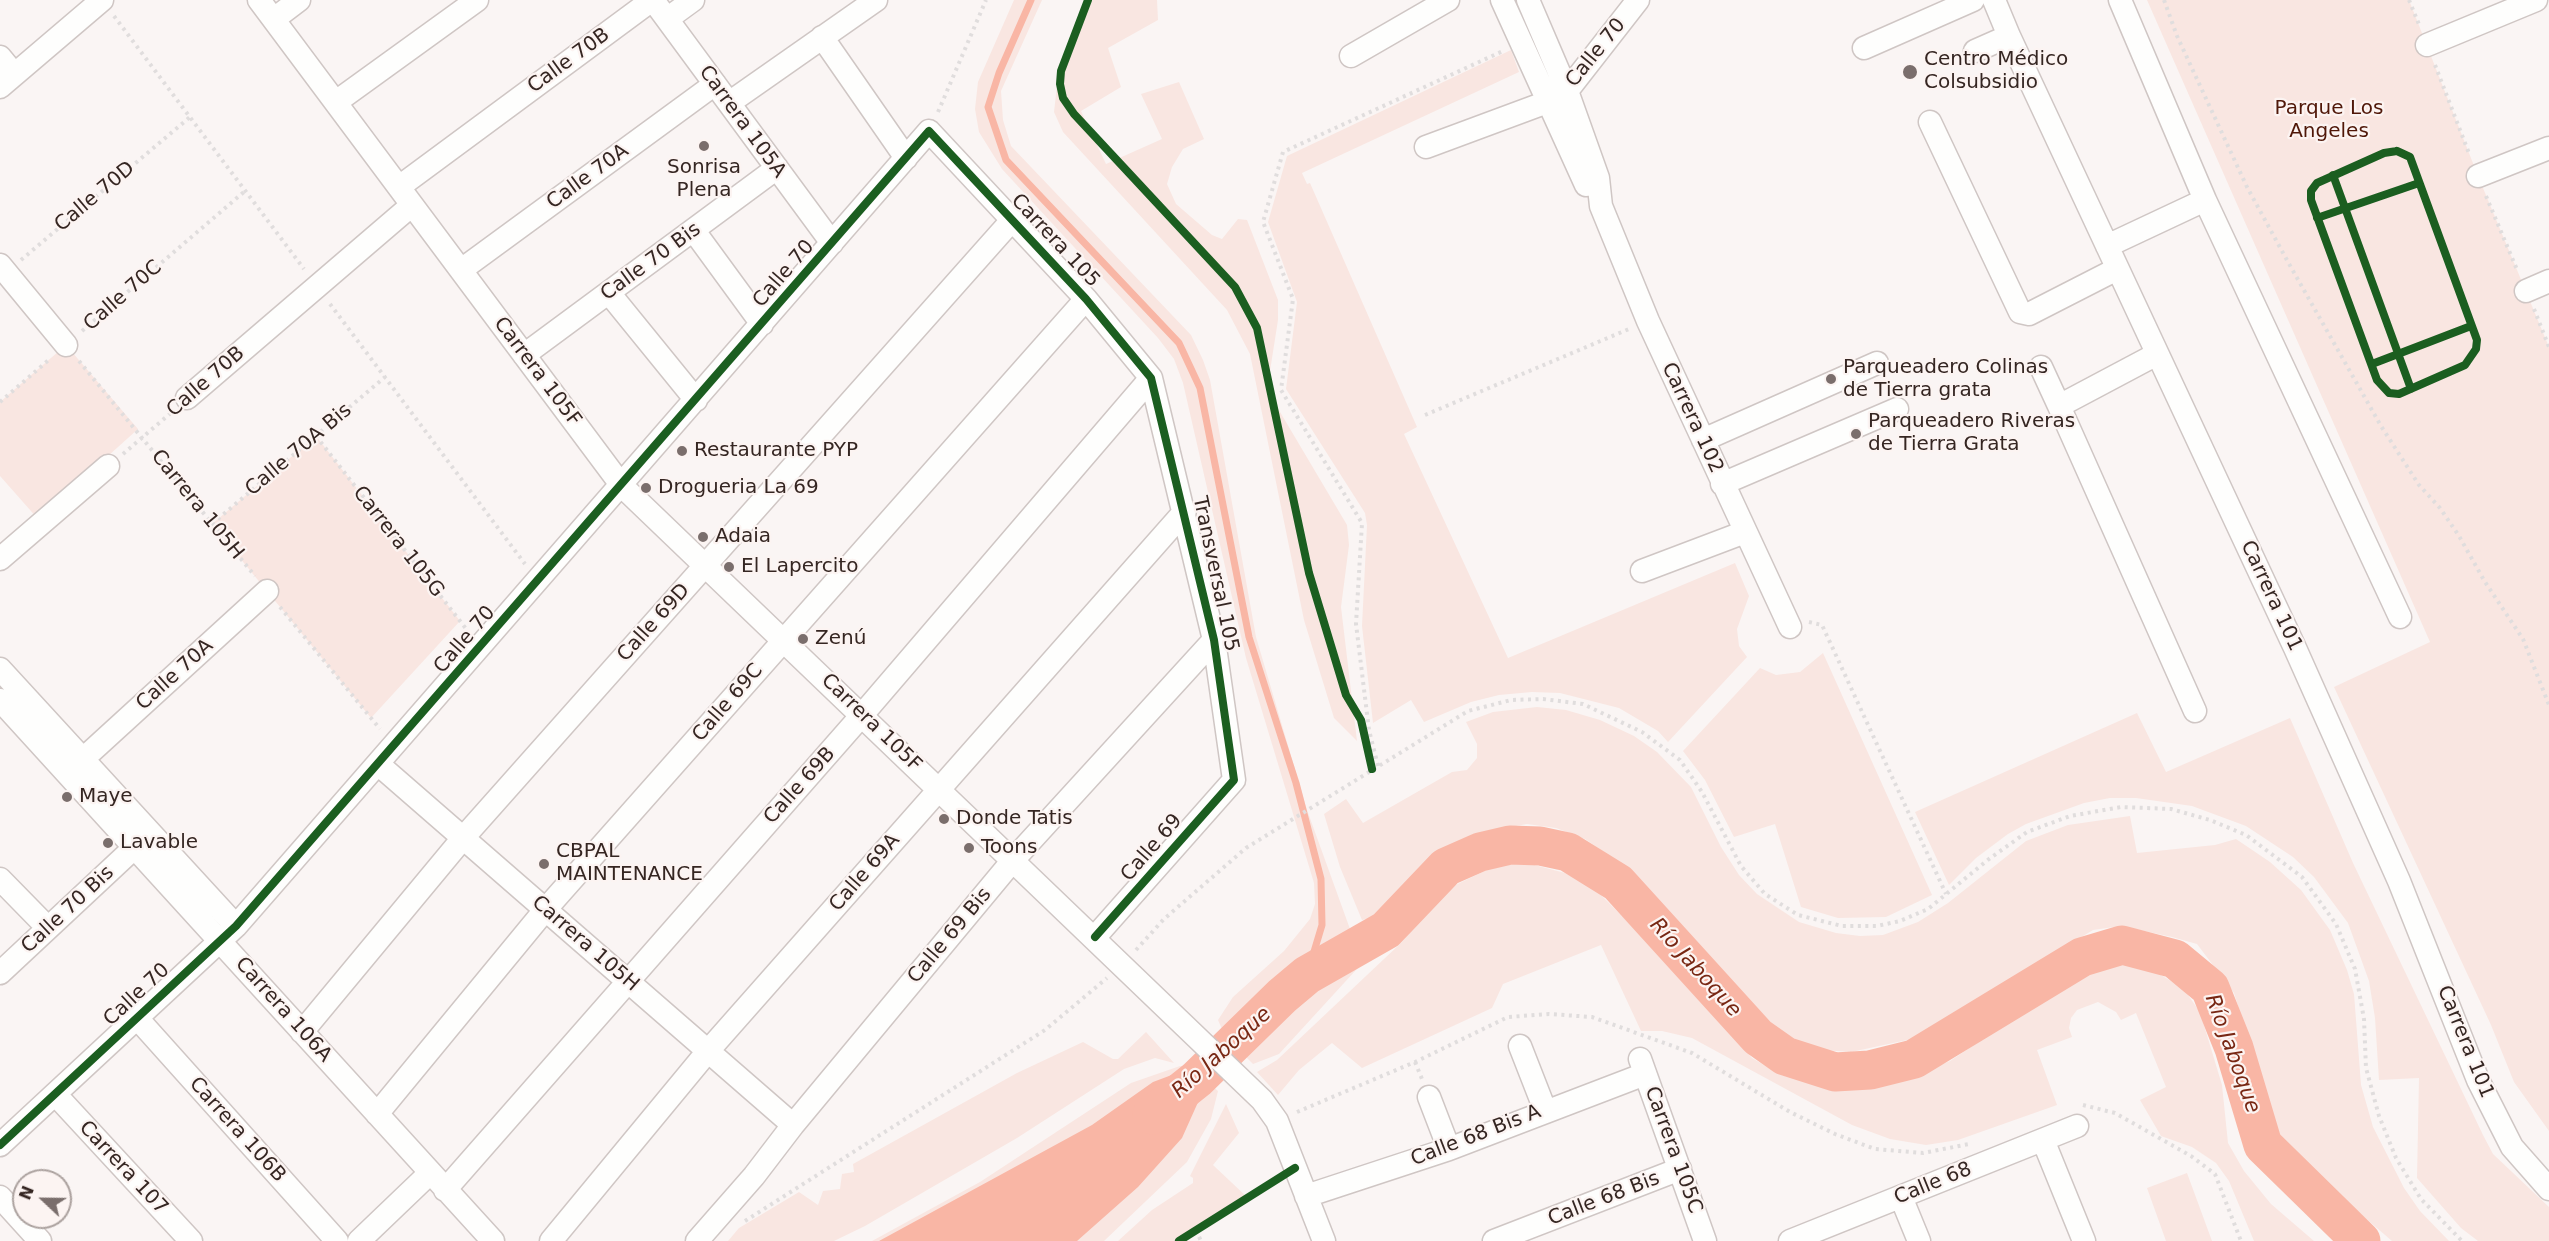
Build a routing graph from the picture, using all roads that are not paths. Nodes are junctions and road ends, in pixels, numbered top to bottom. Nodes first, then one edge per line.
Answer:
1 (102, 0) edge
2 (260, 0) edge
3 (299, 0) edge
4 (477, 0) edge
5 (653, 0) edge
6 (693, 0) edge
7 (876, 0) edge
8 (1448, 0) edge
9 (1502, 0) edge
10 (1528, 0) edge
11 (1638, 0) edge
12 (1973, 0) edge
13 (1994, 0) edge
14 (2120, 0) edge
15 (2536, 0) edge
16 (274, 19) junction
17 (667, 19) junction
18 (2009, 36) junction
19 (822, 37) junction
20 (2427, 45) dead end
21 (1864, 48) dead end
22 (1975, 51) dead end
23 (1350, 56) dead end
24 (0, 57) edge
25 (7, 80) edge
26 (715, 84) junction
27 (1558, 96) junction
28 (336, 102) junction
29 (729, 103) junction
30 (1930, 122) dead end
31 (929, 132) joint
32 (1426, 147) dead end
33 (2549, 148) edge
34 (906, 158) junction
35 (777, 168) junction
36 (2478, 176) dead end
37 (406, 196) junction
38 (2205, 200) junction
39 (1013, 219) junction
40 (693, 231) junction
41 (832, 243) junction
42 (2107, 246) junction
43 (3, 268) edge
44 (2117, 269) junction
45 (461, 270) junction
46 (2549, 281) edge
47 (2526, 291) dead end
48 (609, 293) junction
49 (1086, 299) junction
50 (762, 324) junction
51 (66, 345) road end
52 (2157, 354) junction
53 (524, 355) junction
54 (1877, 363) dead end
55 (2041, 367) dead end
56 (1151, 378) junction
57 (187, 398) road end
58 (696, 400) junction
59 (2059, 406) junction
60 (1897, 409) dead end
61 (1703, 440) junction
62 (108, 466) road end
63 (1722, 484) junction
64 (622, 486) junction
65 (1185, 511) junction
66 (1745, 532) junction
67 (0, 559) edge
68 (705, 565) junction
69 (1642, 571) dead end
70 (267, 591) road end
71 (2400, 617) dead end
72 (1788, 624) road end
73 (784, 640) junction
74 (1214, 640) junction
75 (0, 669) edge
76 (0, 700) edge
77 (2195, 711) dead end
78 (862, 715) junction
79 (83, 759) junction
80 (378, 764) junction
81 (1234, 780) joint
82 (939, 788) junction
83 (463, 838) junction
84 (135, 847) junction
85 (1014, 859) junction
86 (0, 879) edge
87 (545, 910) junction
88 (48, 928) junction
89 (228, 933) junction
90 (1095, 938) junction
91 (0, 973) edge
92 (627, 980) junction
93 (136, 1018) junction
94 (302, 1032) junction
95 (1520, 1046) dead end
96 (708, 1051) junction
97 (1643, 1066) joint
98 (55, 1094) junction
99 (1429, 1097) dead end
100 (1545, 1110) junction
101 (377, 1114) junction
102 (2077, 1116) road end
103 (793, 1125) junction
104 (2043, 1140) junction
105 (0, 1145) edge
106 (1449, 1149) junction
107 (1680, 1169) junction
108 (437, 1181) junction
109 (2549, 1189) edge
110 (1306, 1196) junction
111 (0, 1197) edge
112 (1901, 1197) junction
113 (1804, 1238) edge
114 (40, 1241) edge
115 (191, 1241) edge
116 (337, 1241) edge
117 (359, 1241) edge
118 (493, 1241) edge
119 (550, 1241) edge
120 (697, 1241) edge
121 (1324, 1241) edge
122 (1494, 1241) edge
123 (1705, 1241) edge
124 (1919, 1241) edge
125 (2084, 1241) edge

1 - 25 street
2 - 16 street, Carrera 105F
3 - 16 street
4 - 28 street
5 - 17 street, Carrera 105A
5 - 37 street, Calle 70B
6 - 17 street
7 - 19 street
8 - 23 street
9 - 27 street, Carrera 102
10 - 27 street, Carrera 102
11 - 27 street, Calle 70
12 - 21 street
13 - 18 street, Carrera 101
14 - 38 street
15 - 20 street
16 - 28 street, Carrera 105F
17 - 26 street, Carrera 105A
18 - 22 street
18 - 42 street, Carrera 101
19 - 29 street
19 - 34 street
24 - 25 street
26 - 29 street, Carrera 105A
26 - 45 street, Calle 70A
27 - 32 street
27 - 61 street, Carrera 102
28 - 37 street, Carrera 105F
29 - 35 street, Carrera 105A
30 - 44 street
31 - 34 street, Calle 70
31 - 39 street, Carrera 105
33 - 36 street
34 - 41 street, Calle 70
35 - 40 street, Calle 70 Bis
35 - 41 street, Carrera 105A
37 - 45 street, Carrera 105F
37 - 57 street, Calle 70B
38 - 42 street
38 - 71 street
39 - 49 street, Carrera 105
39 - 68 street, Calle 69D
40 - 48 street, Calle 70 Bis
40 - 50 street
41 - 50 street, Calle 70
42 - 44 street, Carrera 101
43 - 51 street
44 - 52 street, Carrera 101
45 - 53 street, Carrera 105F
46 - 47 street
48 - 53 street, Calle 70 Bis
48 - 58 street
49 - 56 street, Carrera 105
49 - 73 street, Calle 69C
50 - 58 street, Calle 70
52 - 59 street
52 - 109 street, Carrera 101
53 - 64 street, Carrera 105F
54 - 61 street
55 - 59 street
56 - 65 street, Transversal 105
56 - 78 street, Calle 69B
58 - 64 street, Calle 70
59 - 77 street
60 - 63 street
61 - 63 street, Carrera 102
62 - 67 street
63 - 66 street, Carrera 102
64 - 68 street, Carrera 105F
64 - 80 street, Calle 70
65 - 74 street, Transversal 105
65 - 82 street, Calle 69A
66 - 69 street
66 - 72 street, Carrera 102
68 - 73 street, Carrera 105F
68 - 83 street, Calle 69D
70 - 79 street, Calle 70A
73 - 78 street, Carrera 105F
73 - 87 street, Calle 69C
74 - 81 street, Transversal 105
74 - 85 street, Calle 69 Bis
75 - 79 street, Carrera 106A
76 - 84 street, Carrera 106A
78 - 82 street, Carrera 105F
78 - 92 street, Calle 69B
79 - 89 street, Carrera 106A
80 - 83 street, Carrera 105H
80 - 89 street, Calle 70
81 - 90 street, Calle 69
82 - 85 street, Carrera 105F
82 - 96 street, Calle 69A
83 - 87 street, Carrera 105H
83 - 94 street, Calle 69D
84 - 88 street, Calle 70 Bis
84 - 89 street, Carrera 106A
85 - 90 street, Carrera 105F
85 - 103 street, Calle 69 Bis
86 - 88 street
87 - 92 street, Carrera 105H
87 - 101 street, Calle 69C
88 - 91 street, Calle 70 Bis
89 - 93 street, Calle 70
89 - 94 street, Carrera 106A
90 - 110 street, Carrera 105F
92 - 96 street, Carrera 105H
92 - 108 street, Calle 69B
93 - 98 street, Calle 70
93 - 116 street, Carrera 106B
94 - 101 street, Carrera 106A
95 - 100 street
96 - 103 street, Carrera 105H
96 - 119 street, Calle 69A
97 - 100 street, Calle 68 Bis A
97 - 107 street, Carrera 105C
98 - 105 street, Calle 70
98 - 115 street, Carrera 107
99 - 106 street
100 - 106 street, Calle 68 Bis A
101 - 108 street, Carrera 106A
102 - 104 street, Calle 68
103 - 120 street, Calle 69 Bis
104 - 112 street, Calle 68
104 - 125 street
106 - 110 street, Calle 68 Bis A
107 - 122 street, Calle 68 Bis
107 - 123 street, Carrera 105C
108 - 117 street, Calle 69B
108 - 118 street, Carrera 106A
110 - 121 street, Carrera 105F
111 - 114 street
112 - 113 street, Calle 68
112 - 124 street

